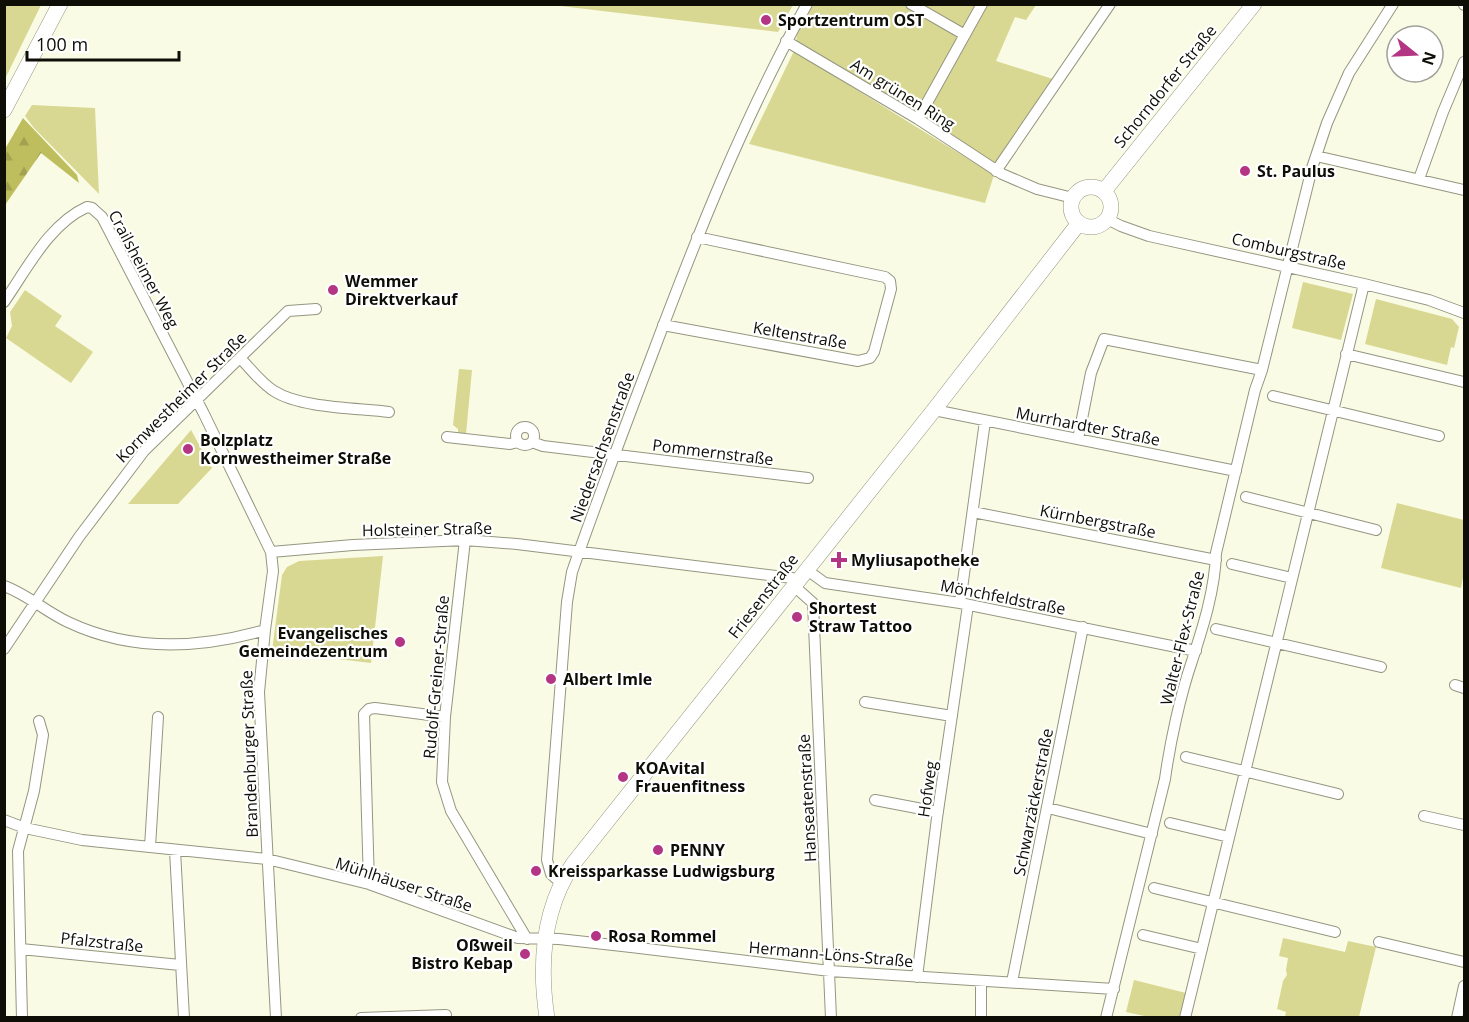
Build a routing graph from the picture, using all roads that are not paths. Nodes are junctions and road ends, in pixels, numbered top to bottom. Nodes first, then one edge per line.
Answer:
1 (60, 4) edge
2 (807, 4) edge
3 (911, 4) edge
4 (982, 4) edge
5 (1110, 4) edge
6 (1254, 4) edge
7 (1393, 4) edge
8 (965, 35) junction
9 (786, 41) junction
10 (1464, 62) edge
11 (4, 110) edge
12 (918, 119) junction
13 (1316, 156) junction
14 (999, 172) junction
15 (1419, 178) junction
16 (1464, 190) edge
17 (1104, 191) junction
18 (1073, 198) junction
19 (1107, 219) junction
20 (1079, 223) junction
21 (697, 237) junction
22 (1288, 266) junction
23 (1364, 284) junction
24 (4, 302) edge
25 (316, 309) dead end
26 (1464, 313) edge
27 (663, 325) junction
28 (1346, 354) junction
29 (240, 358) junction
30 (1262, 370) junction
31 (1464, 382) edge
32 (1273, 396) dead end
33 (197, 399) junction
34 (934, 410) junction
35 (1332, 411) junction
36 (389, 412) dead end
37 (985, 421) junction
38 (1439, 436) dead end
39 (447, 437) dead end
40 (1078, 439) junction
41 (518, 442) junction
42 (532, 442) junction
43 (614, 456) junction
44 (1236, 471) junction
45 (808, 478) dead end
46 (1246, 497) dead end
47 (974, 512) junction
48 (1308, 513) junction
49 (1376, 530) dead end
50 (465, 540) junction
51 (579, 551) junction
52 (271, 552) junction
53 (1216, 560) junction
54 (1232, 564) dead end
55 (1292, 578) junction
56 (800, 579) junction
57 (4, 586) edge
58 (35, 604) junction
59 (964, 604) junction
60 (1083, 627) junction
61 (1216, 628) dead end
62 (265, 630) junction
63 (1276, 643) junction
64 (4, 649) edge
65 (1196, 651) junction
66 (1381, 668) dead end
67 (865, 702) dead end
68 (952, 716) junction
69 (158, 717) dead end
70 (445, 717) junction
71 (39, 721) dead end
72 (1186, 757) dead end
73 (1245, 772) junction
74 (1338, 794) dead end
75 (875, 800) dead end
76 (1048, 808) junction
77 (938, 812) junction
78 (1424, 816) dead end
79 (4, 820) edge
80 (1170, 823) dead end
81 (1464, 825) edge
82 (25, 828) junction
83 (1152, 834) junction
84 (1229, 837) junction
85 (150, 847) junction
86 (176, 850) junction
87 (267, 859) junction
88 (561, 883) junction
89 (369, 884) junction
90 (1154, 888) dead end
91 (1214, 903) junction
92 (1335, 932) dead end
93 (1143, 935) dead end
94 (527, 939) junction
95 (546, 939) junction
96 (1379, 942) dead end
97 (21, 949) junction
98 (1202, 949) junction
99 (1464, 962) edge
100 (180, 965) junction
101 (830, 971) junction
102 (917, 977) junction
103 (981, 981) junction
104 (1012, 982) junction
105 (1464, 986) edge
106 (1114, 988) junction
107 (446, 1015) dead end
108 (22, 1017) edge
109 (184, 1017) edge
110 (276, 1017) edge
111 (361, 1017) edge
112 (547, 1017) edge
113 (831, 1017) edge
114 (981, 1017) edge
115 (1106, 1017) edge
116 (1185, 1017) edge
117 (1457, 1017) edge

1 - 11 main road
2 - 9 street, Niedersachsenstraße
3 - 8 street
4 - 8 street
5 - 14 street
6 - 17 main road, Schorndorfer Straße
7 - 13 street, Walter-Flex-Straße
8 - 12 street
9 - 12 street, Am grünen Ring
9 - 21 street, Niedersachsenstraße
10 - 15 street
12 - 14 street, Am grünen Ring
13 - 15 street
13 - 22 street, Walter-Flex-Straße
14 - 18 street, Am grünen Ring
15 - 16 street
17 - 18 main road
17 - 19 main road
18 - 20 main road
19 - 20 main road
19 - 22 street, Comburgstraße
20 - 34 main road, Friesenstraße
21 - 27 street, Niedersachsenstraße
21 - 27 street, Keltenstraße
22 - 23 street, Comburgstraße
22 - 30 street, Walter-Flex-Straße
23 - 26 street, Comburgstraße
23 - 28 street
24 - 33 street, Crailsheimer Weg
25 - 29 street, Kornwestheimer Straße
27 - 43 street, Niedersachsenstraße
28 - 31 street
28 - 35 street
29 - 33 street, Kornwestheimer Straße
29 - 36 street
30 - 40 street
30 - 44 street, Walter-Flex-Straße
32 - 35 street
33 - 52 street, Brandenburger Straße
33 - 58 street, Kornwestheimer Straße
34 - 37 street, Murrhardter Straße
34 - 56 main road, Friesenstraße
35 - 38 street
35 - 48 street
37 - 40 street, Murrhardter Straße
37 - 47 street, Hofweg
39 - 41 street
40 - 44 street, Murrhardter Straße
41 - 42 street
41 - 42 street
42 - 43 street, Pommernstraße
43 - 45 street, Pommernstraße
43 - 51 street, Niedersachsenstraße
44 - 53 street, Walter-Flex-Straße
46 - 48 street
47 - 53 street, Kürnbergstraße
47 - 59 street, Hofweg
48 - 49 street
48 - 55 street
50 - 51 street, Holsteiner Straße
50 - 52 street, Holsteiner Straße
50 - 70 street, Rudolf-Greiner-Straße
51 - 56 street, Holsteiner Straße
51 - 88 street, Niedersachsenstraße
52 - 62 street, Brandenburger Straße
53 - 65 street, Walter-Flex-Straße
54 - 55 street
55 - 63 street
56 - 59 street, Mönchfeldstraße
56 - 88 main road, Friesenstraße
56 - 101 street, Hanseatenstraße
57 - 58 street
58 - 62 street
58 - 64 street, Kornwestheimer Straße
59 - 60 street, Mönchfeldstraße
59 - 68 street, Hofweg
60 - 65 street, Mönchfeldstraße
60 - 76 street, Schwarzäckerstraße
61 - 63 street
62 - 87 street, Brandenburger Straße
63 - 66 street
63 - 73 street
65 - 83 street, Walter-Flex-Straße
67 - 68 street
68 - 77 street, Hofweg
69 - 85 street
70 - 89 street
70 - 94 street, Rudolf-Greiner-Straße
71 - 82 street
72 - 73 street
73 - 74 street
73 - 84 street
75 - 77 street
76 - 83 street
76 - 104 street, Schwarzäckerstraße
77 - 102 street, Hofweg
78 - 81 street
79 - 82 street, Mühlhäuser Straße
80 - 84 street
82 - 85 street, Mühlhäuser Straße
82 - 97 street
83 - 106 street, Walter-Flex-Straße
84 - 91 street
85 - 86 street, Mühlhäuser Straße
86 - 87 street, Mühlhäuser Straße
86 - 100 street
87 - 89 street, Mühlhäuser Straße
87 - 110 street, Brandenburger Straße
88 - 95 main road, Friesenstraße
89 - 94 street, Mühlhäuser Straße
90 - 91 street
91 - 92 street
91 - 98 street
93 - 98 street
94 - 95 street, Mühlhäuser Straße
95 - 101 street, Hermann-Löns-Straße
95 - 112 main road, Friesenstraße
96 - 99 street
97 - 100 street, Pfalzstraße
97 - 108 street
98 - 116 street
100 - 109 street
101 - 102 street, Hermann-Löns-Straße
101 - 113 street, Hanseatenstraße
102 - 103 street, Hermann-Löns-Straße
103 - 104 street, Hermann-Löns-Straße
103 - 114 street
104 - 106 street, Hermann-Löns-Straße
105 - 117 street
106 - 115 street, Walter-Flex-Straße
107 - 111 street

